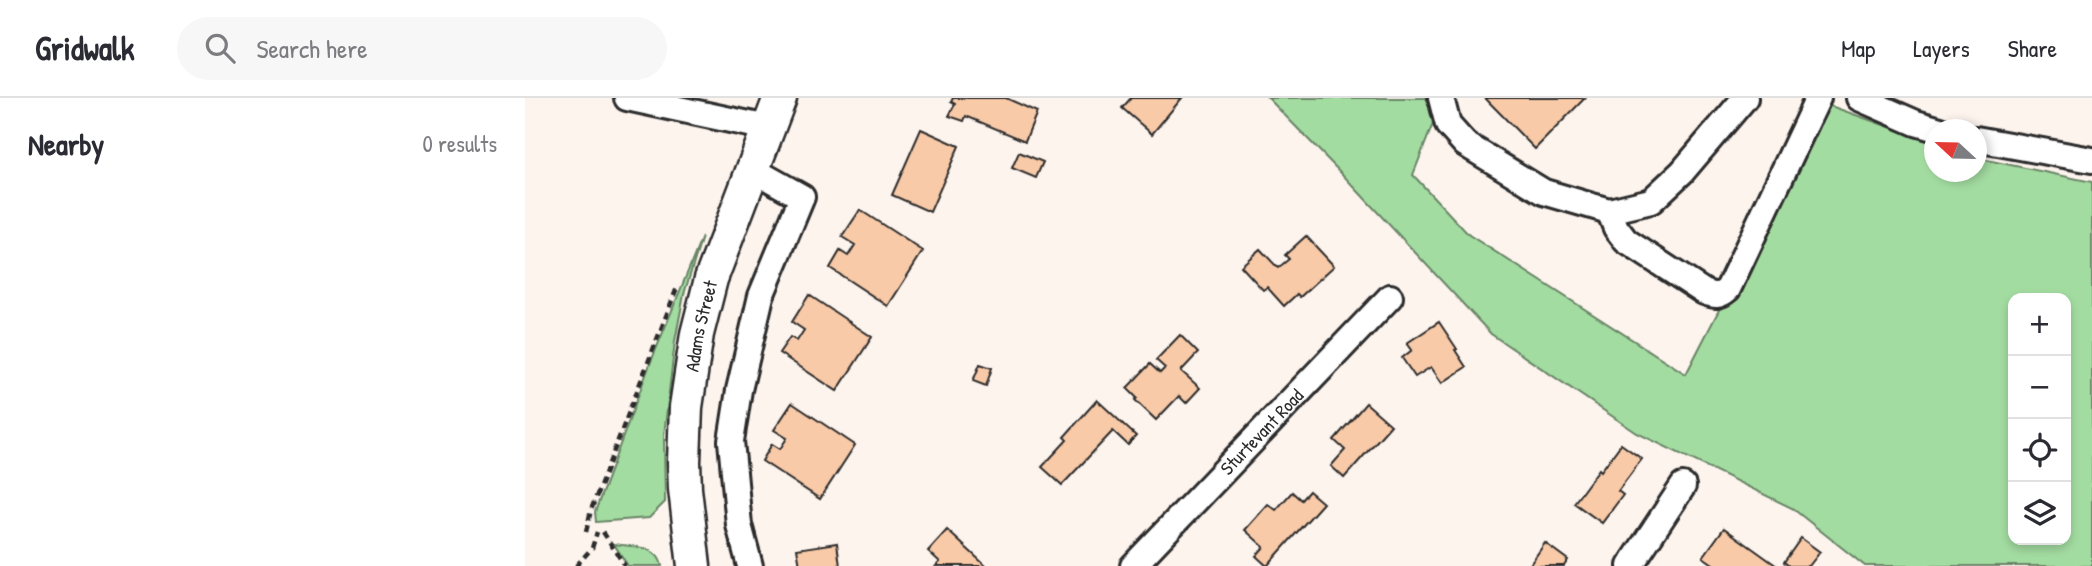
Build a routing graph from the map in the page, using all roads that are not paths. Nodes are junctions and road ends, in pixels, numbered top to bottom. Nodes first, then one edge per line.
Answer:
1 (627, 98) edge
2 (780, 98) edge
3 (1441, 98) edge
4 (1745, 98) edge
5 (1818, 98) edge
6 (1859, 98) edge
7 (1924, 125) edge
8 (768, 128) junction
9 (1987, 141) edge
10 (2092, 160) edge
11 (753, 169) junction
12 (1609, 211) junction
13 (1390, 297) dead end
14 (1683, 486) dead end
15 (694, 566) edge
16 (750, 566) edge
17 (1133, 566) edge
18 (1630, 566) edge

1 - 8 street
2 - 8 main road, Adams Street
3 - 12 street
4 - 12 street
5 - 12 street
6 - 7 street
8 - 11 main road, Adams Street
9 - 10 street
11 - 15 main road, Adams Street
11 - 16 street
13 - 17 street, Sturtevant Road
14 - 18 street

